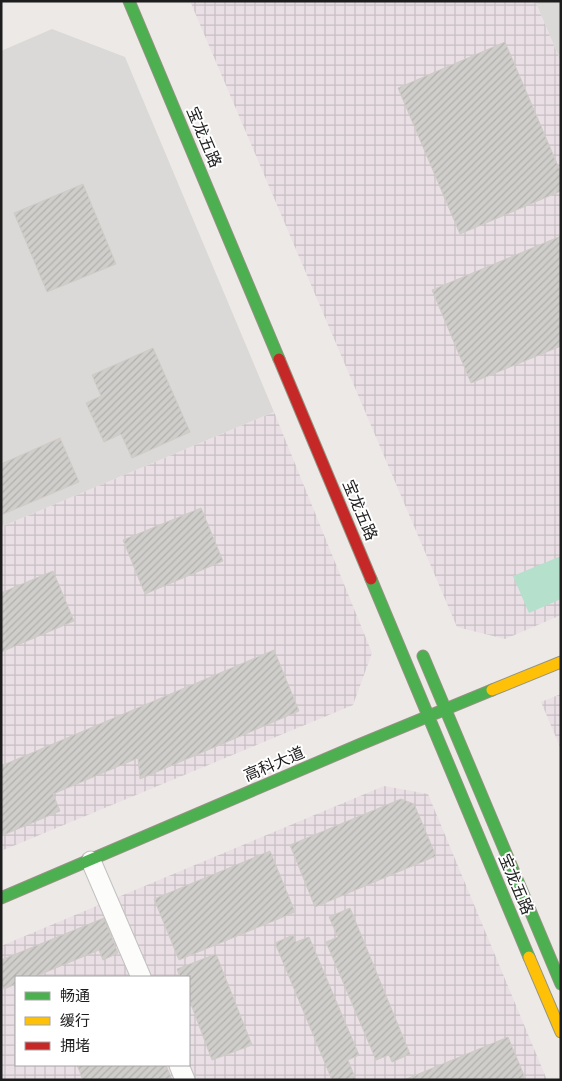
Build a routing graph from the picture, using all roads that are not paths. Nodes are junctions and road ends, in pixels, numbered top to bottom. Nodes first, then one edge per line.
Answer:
1 (129, 1) edge
2 (418, 645) dead end
3 (561, 662) edge
4 (446, 709) junction
5 (429, 717) junction
6 (91, 861) junction
7 (1, 898) edge
8 (141, 976) edge
9 (561, 984) edge
10 (561, 1032) edge
11 (179, 1066) edge
12 (185, 1080) edge

1 - 5 street, 宝龙五路
2 - 4 street, 宝龙五路
3 - 4 street, 高科大道
4 - 5 street, 高科大道
4 - 9 street, 宝龙五路
5 - 6 street, 高科大道
5 - 10 street, 宝龙五路
6 - 7 street, 高科大道
6 - 8 street
11 - 12 street

